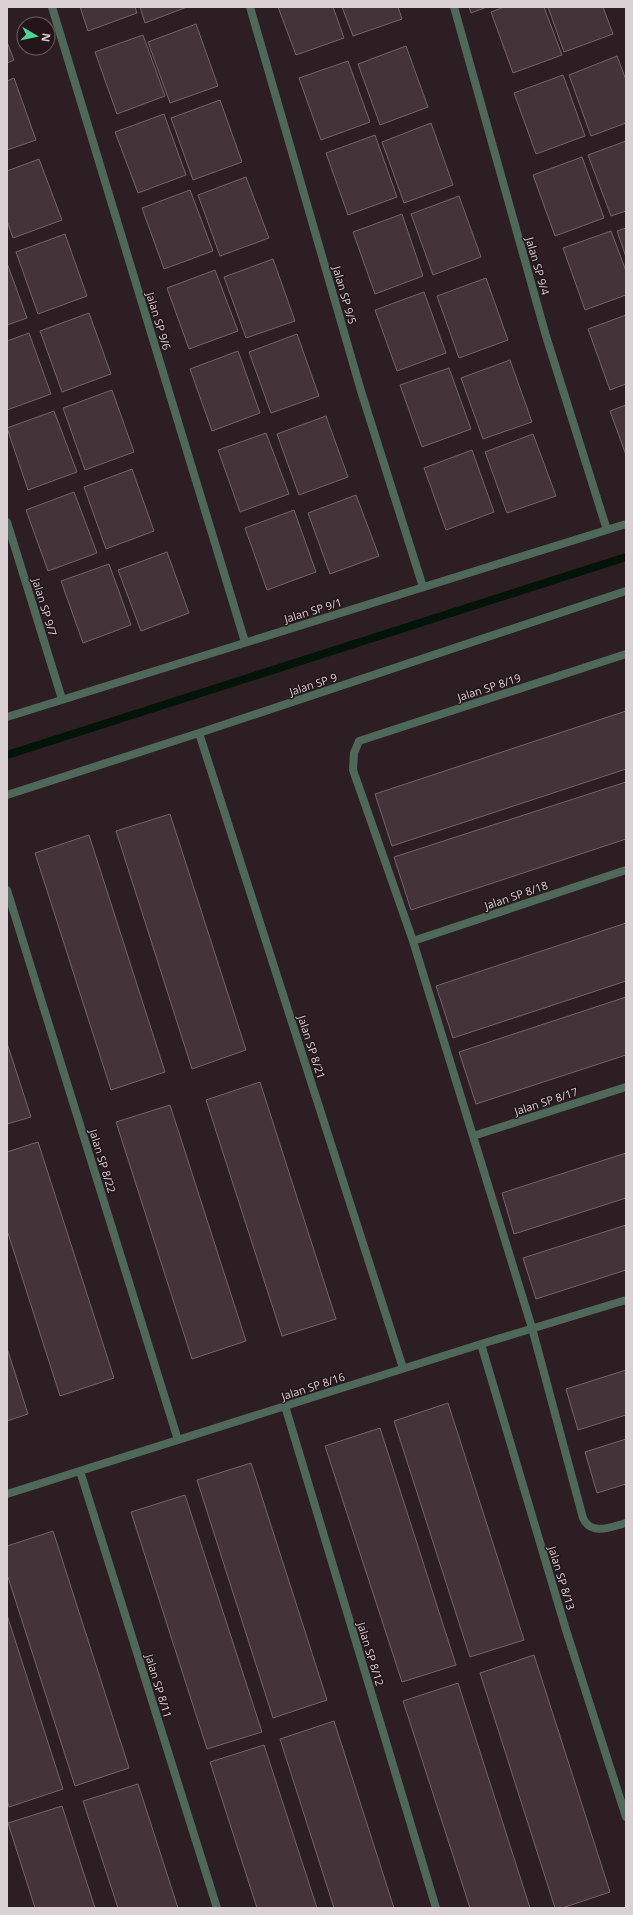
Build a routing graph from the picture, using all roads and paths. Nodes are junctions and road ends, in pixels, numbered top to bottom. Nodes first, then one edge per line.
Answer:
1 (52, 7) edge
2 (250, 7) edge
3 (454, 7) edge
4 (7, 522) edge
5 (626, 524) edge
6 (607, 530) junction
7 (423, 587) junction
8 (626, 591) edge
9 (245, 642) junction
10 (626, 654) edge
11 (62, 699) junction
12 (7, 716) edge
13 (199, 733) junction
14 (7, 795) edge
15 (626, 870) edge
16 (7, 890) edge
17 (413, 941) junction
18 (626, 1087) edge
19 (473, 1136) junction
20 (626, 1300) edge
21 (532, 1328) junction
22 (481, 1344) junction
23 (403, 1368) junction
24 (285, 1406) junction
25 (178, 1440) junction
26 (80, 1471) junction
27 (7, 1494) edge
28 (626, 1523) edge
29 (626, 1817) edge
30 (217, 1908) edge
31 (436, 1908) edge

1 - 9 street, Jalan SP 9/6
2 - 7 street, Jalan SP 9/5
3 - 6 street, Jalan SP 9/4
4 - 11 street, Jalan SP 9/7
5 - 6 street, Jalan SP 9/1
6 - 7 street, Jalan SP 9/1
7 - 9 street, Jalan SP 9/1
8 - 13 street, Jalan SP 9
9 - 11 street, Jalan SP 9/1
10 - 17 street, Jalan SP 8/19
11 - 12 street, Jalan SP 9/1
13 - 14 street, Jalan SP 9
13 - 23 street, Jalan SP 8/21
15 - 17 street, Jalan SP 8/18
16 - 25 street, Jalan SP 8/22
17 - 19 street
18 - 19 street, Jalan SP 8/17
19 - 21 street
20 - 21 street, Jalan SP 8/16
21 - 22 street, Jalan SP 8/16
21 - 28 street
22 - 23 street, Jalan SP 8/16
22 - 29 street, Jalan SP 8/13
23 - 24 street, Jalan SP 8/16
24 - 25 street, Jalan SP 8/16
24 - 31 street, Jalan SP 8/12
25 - 26 street, Jalan SP 8/16
26 - 27 street, Jalan SP 8/16
26 - 30 street, Jalan SP 8/11

